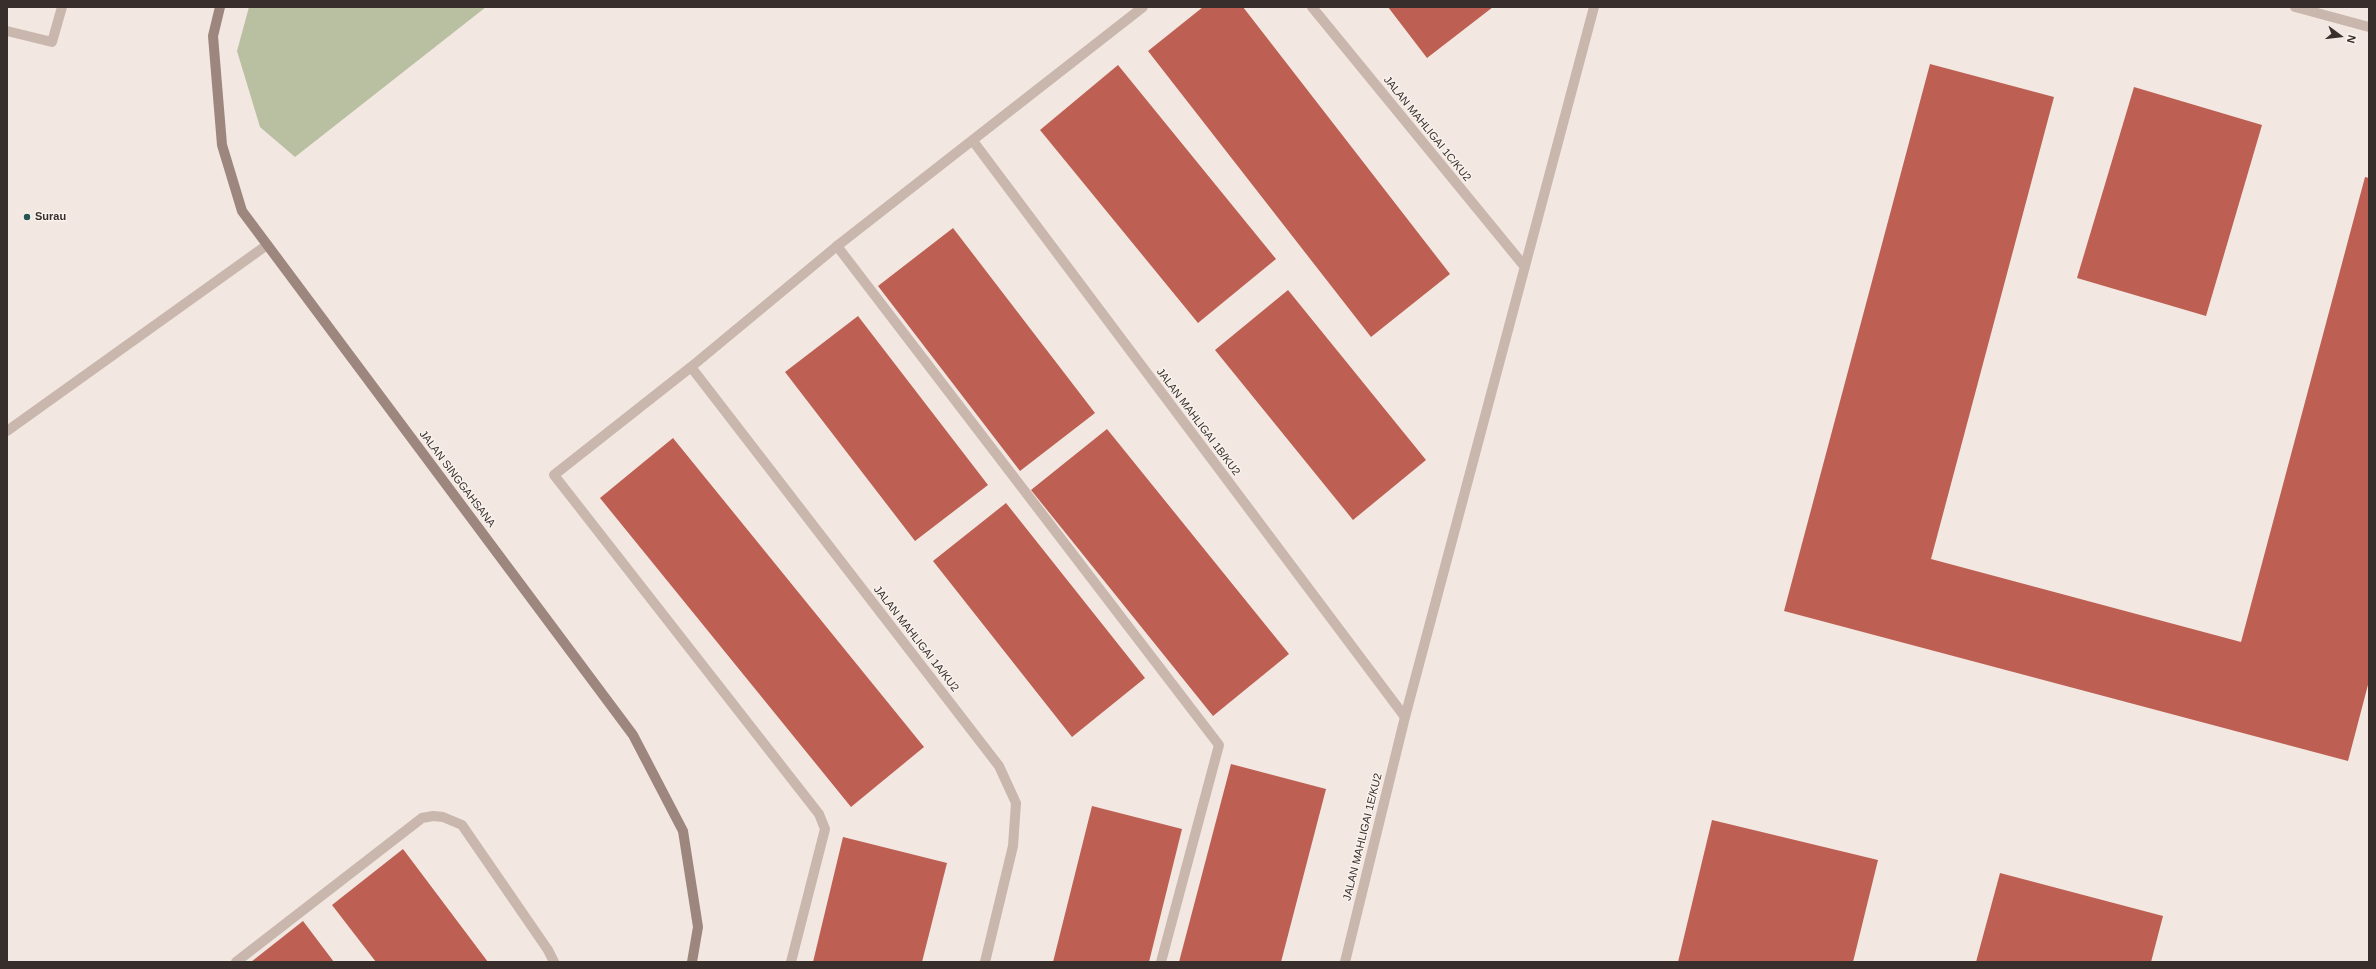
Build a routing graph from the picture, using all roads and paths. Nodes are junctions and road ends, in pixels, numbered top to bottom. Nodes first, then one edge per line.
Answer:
1 (62, 7) edge
2 (220, 7) edge
3 (1143, 7) edge
4 (1312, 7) edge
5 (1594, 7) edge
6 (2295, 7) edge
7 (2369, 27) edge
8 (7, 31) edge
9 (973, 141) junction
10 (267, 245) junction
11 (837, 246) junction
12 (1525, 267) junction
13 (691, 367) junction
14 (7, 430) edge
15 (1405, 717) junction
16 (236, 962) edge
17 (554, 962) edge
18 (692, 962) edge
19 (791, 962) edge
20 (985, 962) edge
21 (1161, 962) edge
22 (1345, 962) edge

1 - 8 street
2 - 10 street, JALAN SINGGAHSANA
3 - 9 street
4 - 12 street, JALAN MAHLIGAI 1C/KU2
5 - 12 street, JALAN MAHLIGAI 1E/KU2
6 - 7 street
9 - 11 street
9 - 15 street, JALAN MAHLIGAI 1B/KU2
10 - 14 street
10 - 18 street, JALAN SINGGAHSANA
11 - 13 street
11 - 21 street
12 - 15 street, JALAN MAHLIGAI 1E/KU2
13 - 19 street
13 - 20 street, JALAN MAHLIGAI 1A/KU2
15 - 22 street, JALAN MAHLIGAI 1E/KU2
16 - 17 street

